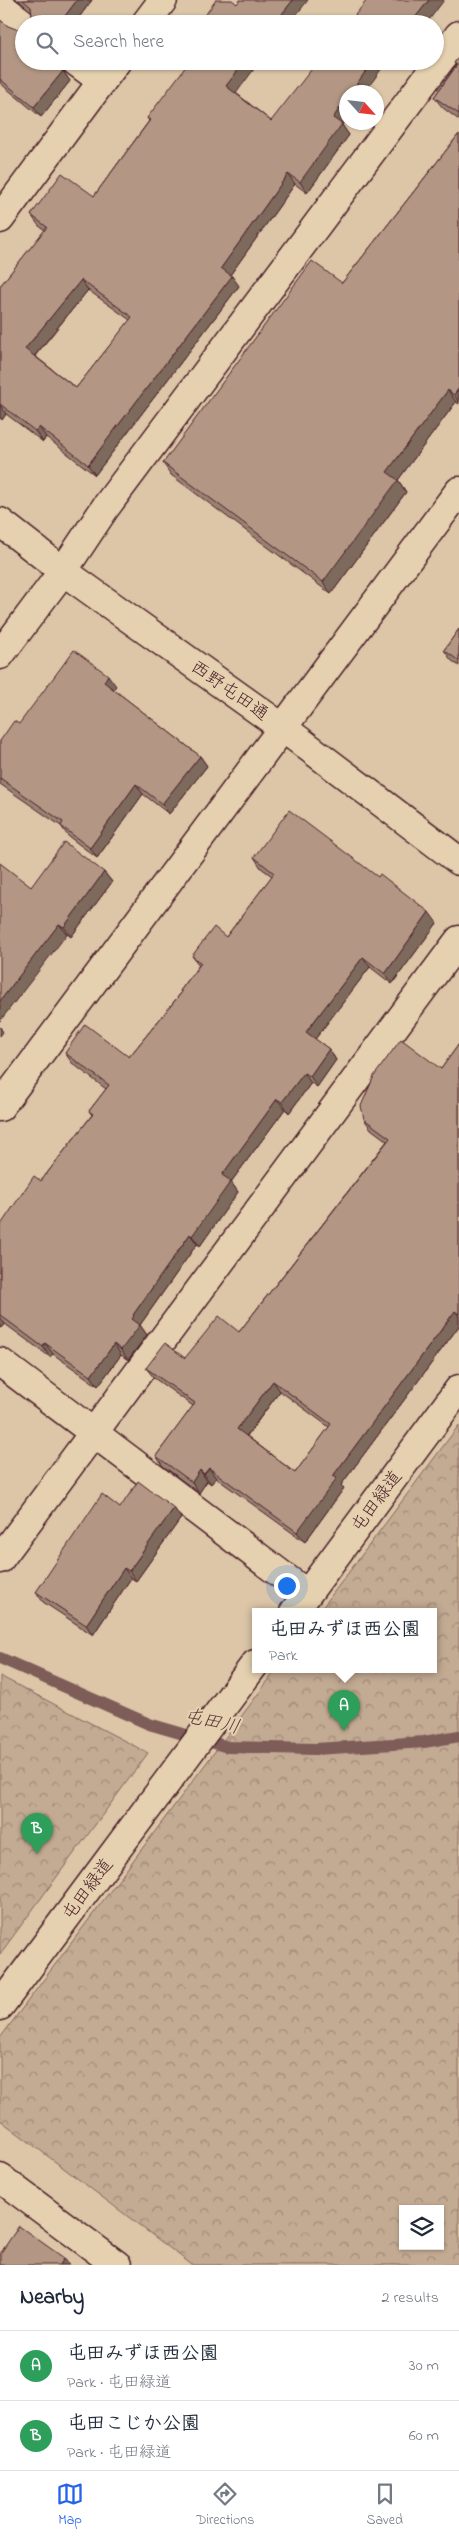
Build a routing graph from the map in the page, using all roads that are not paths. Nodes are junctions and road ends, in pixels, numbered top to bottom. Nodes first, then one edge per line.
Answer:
1 (163, 0) edge
2 (0, 6) edge
3 (152, 15) edge
4 (15, 17) edge
5 (459, 35) edge
6 (444, 55) edge
7 (433, 70) edge
8 (110, 71) edge
9 (0, 219) edge
10 (459, 491) edge
11 (0, 522) edge
12 (63, 571) junction
13 (0, 655) edge
14 (283, 728) junction
15 (459, 861) edge
16 (459, 940) edge
17 (0, 1107) edge
18 (0, 1362) edge
19 (459, 1389) edge
20 (93, 1433) junction
21 (0, 1559) edge
22 (300, 1603) edge
23 (252, 1668) edge
24 (0, 2006) edge
25 (1, 2182) edge
26 (117, 2265) edge

1 - 3 street
2 - 4 street
5 - 6 street
7 - 12 street
8 - 9 street
10 - 14 street
11 - 12 street, 西野屯田通
12 - 13 street
12 - 14 street, 西野屯田通
14 - 15 street, 西野屯田通
14 - 17 street
16 - 20 street
18 - 20 street
19 - 22 street, 屯田緑道
20 - 21 street
20 - 22 street
23 - 24 street, 屯田緑道
25 - 26 street

